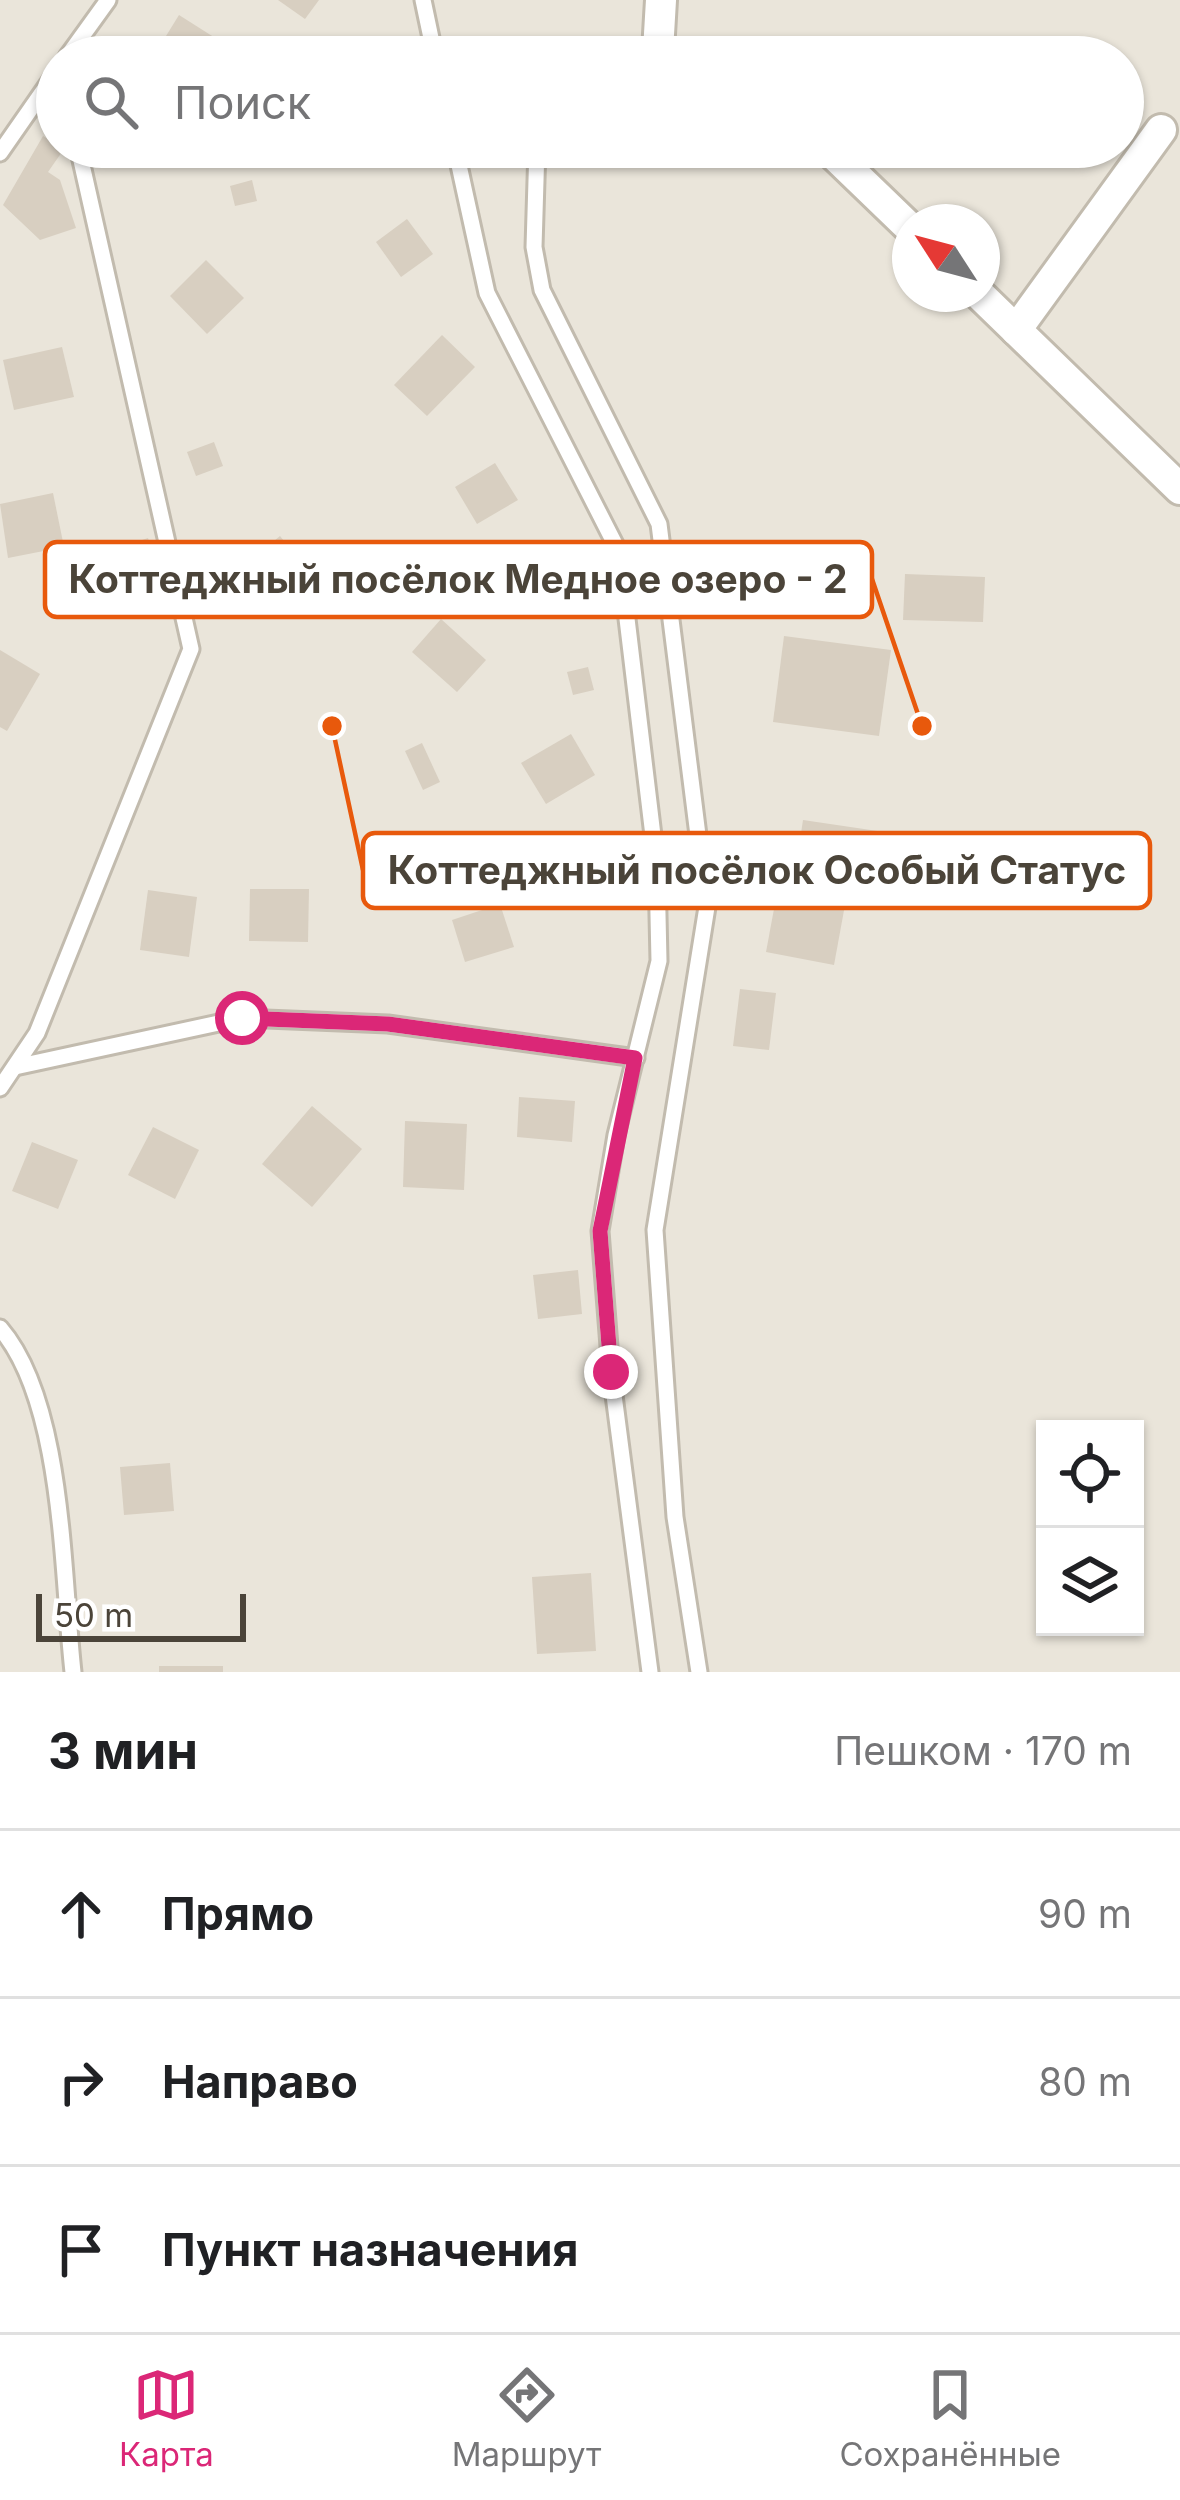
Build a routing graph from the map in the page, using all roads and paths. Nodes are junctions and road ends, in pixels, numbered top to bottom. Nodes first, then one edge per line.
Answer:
1 (108, 0) edge
2 (423, 0) edge
3 (662, 0) edge
4 (82, 36) edge
5 (431, 36) edge
6 (657, 36) edge
7 (36, 102) edge
8 (1161, 130) dead end
9 (1144, 153) edge
10 (0, 154) edge
11 (83, 168) edge
12 (460, 168) edge
13 (536, 168) edge
14 (848, 168) edge
15 (1133, 168) edge
16 (892, 211) edge
17 (998, 312) edge
18 (1016, 330) junction
19 (1180, 489) edge
20 (635, 1058) junction
21 (15, 1066) junction
22 (0, 1088) edge
23 (0, 1328) edge
24 (73, 1672) edge
25 (650, 1672) edge
26 (699, 1672) edge

1 - 4 lane
2 - 5 lane
3 - 6 street
7 - 10 lane
8 - 9 street
11 - 21 lane
12 - 20 lane
13 - 26 lane
14 - 16 street
15 - 18 street
17 - 18 street
18 - 19 street
20 - 21 lane
20 - 25 lane
21 - 22 lane
23 - 24 lane

